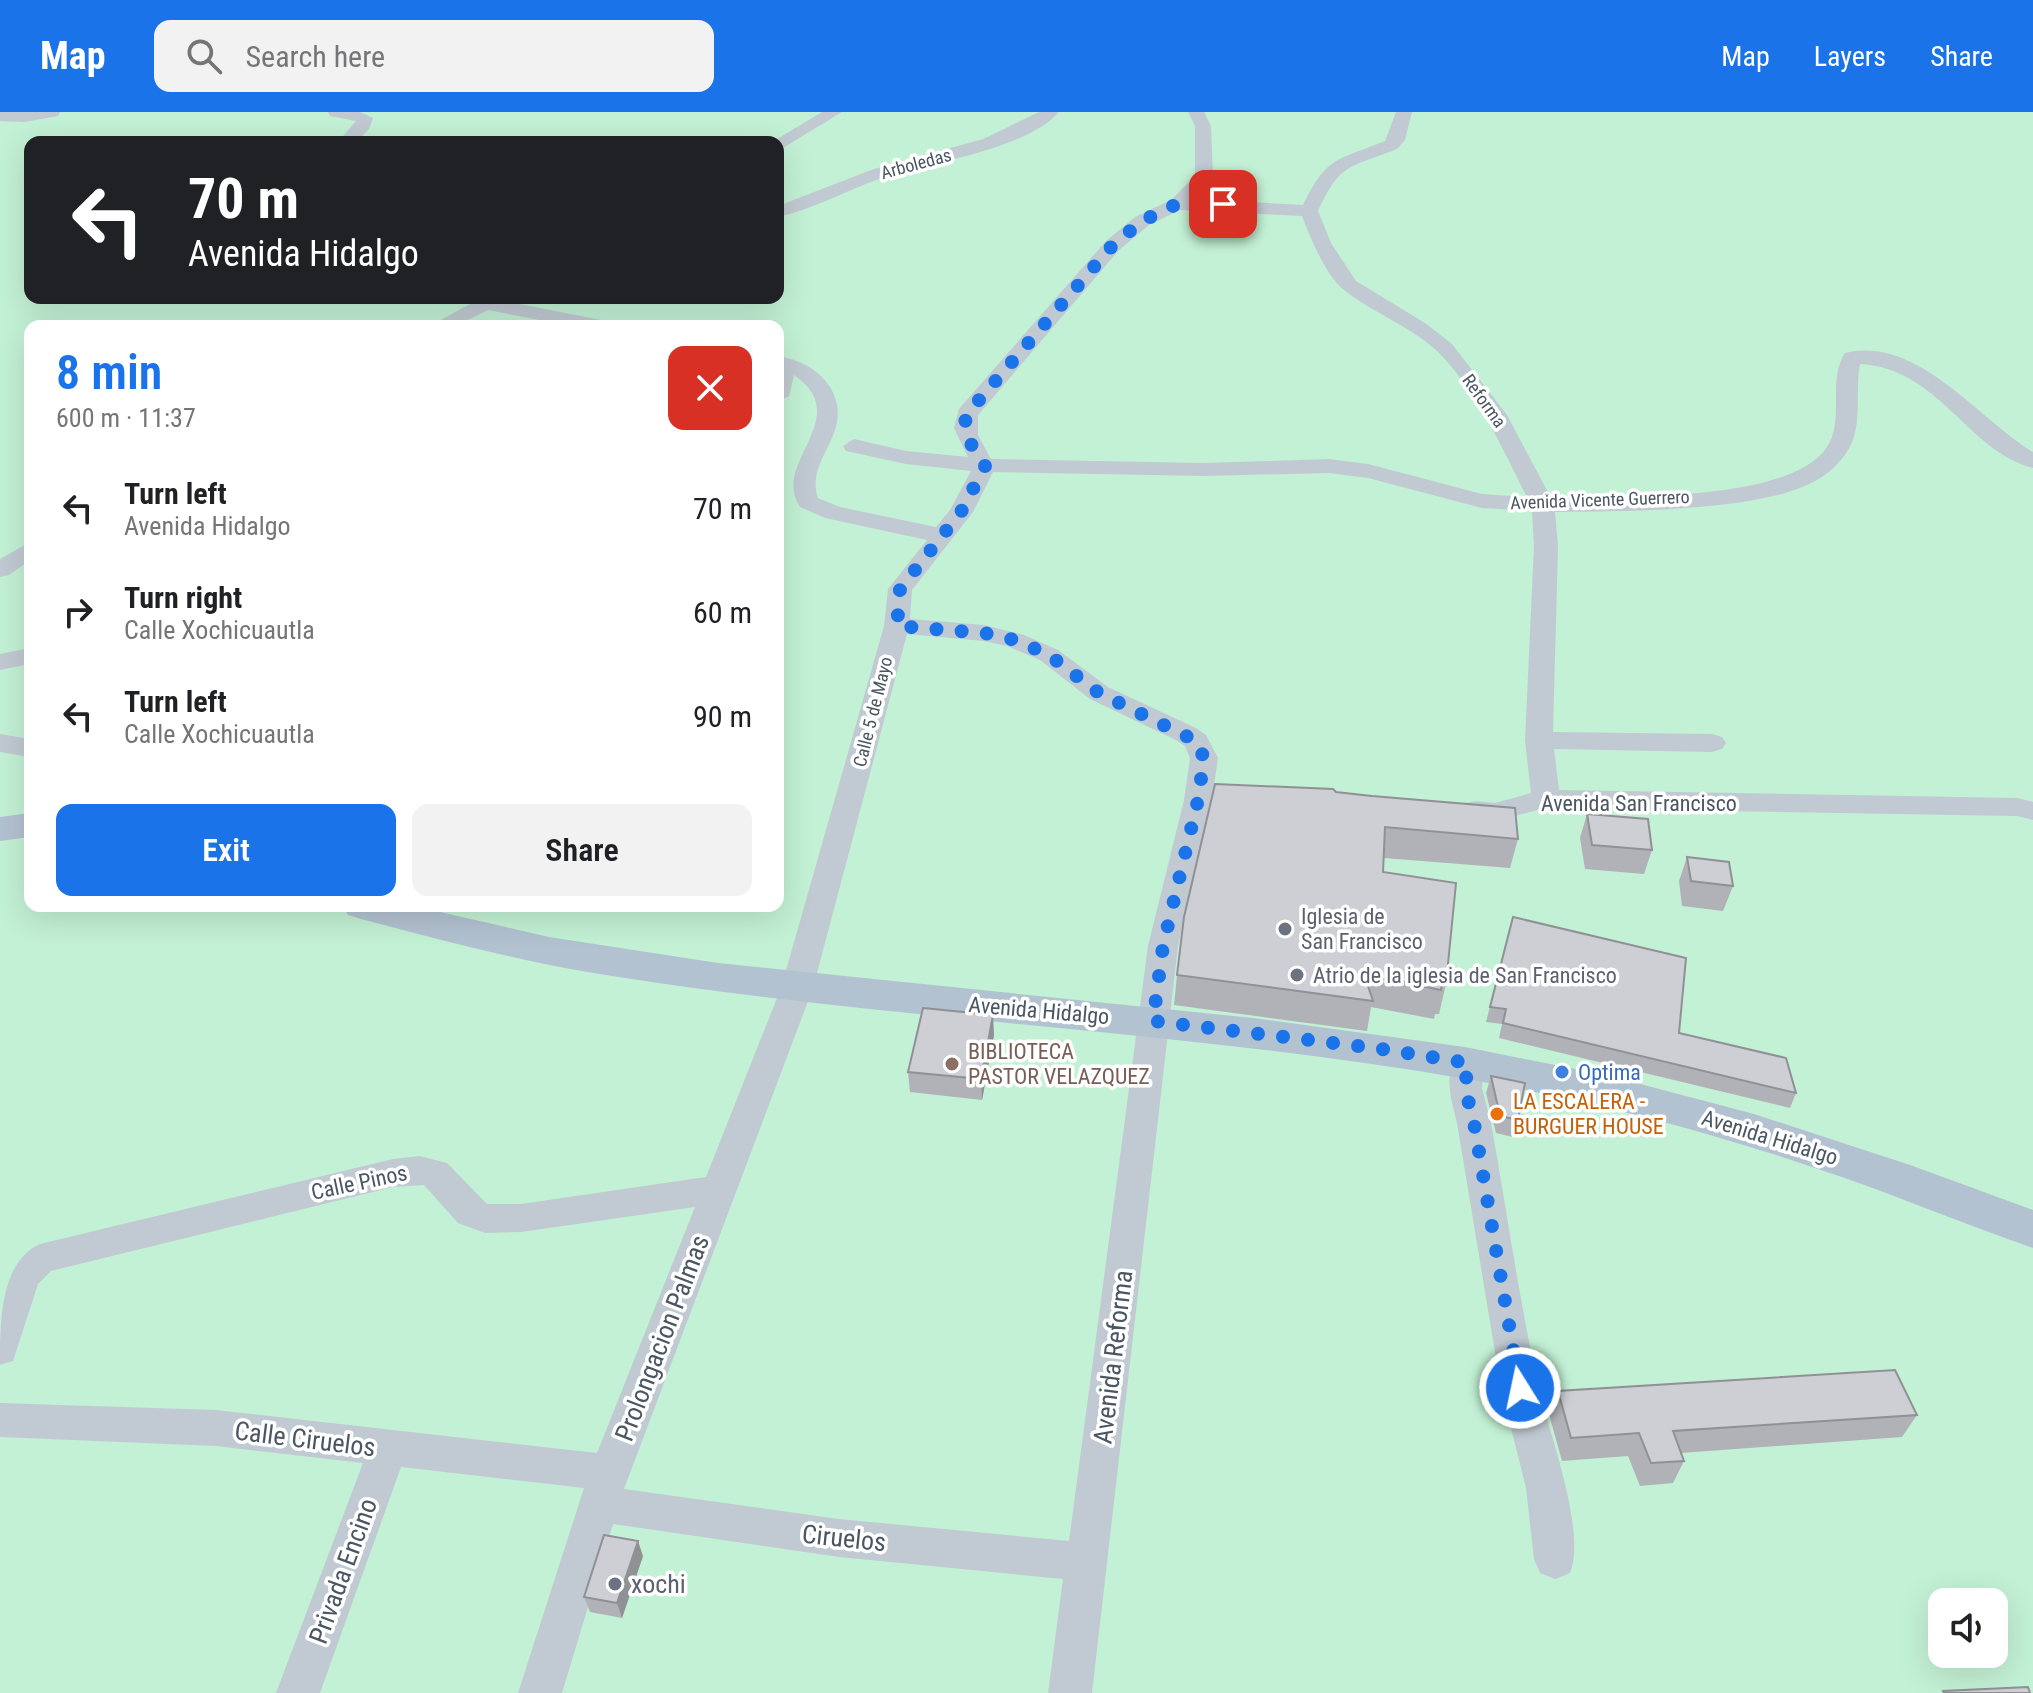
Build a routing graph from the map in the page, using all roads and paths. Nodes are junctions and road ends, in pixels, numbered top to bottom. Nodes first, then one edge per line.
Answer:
1 (52, 112) edge
2 (336, 112) edge
3 (834, 112) edge
4 (1051, 112) edge
5 (1196, 112) edge
6 (1404, 112) edge
7 (0, 116) edge
8 (353, 136) edge
9 (784, 142) edge
10 (1177, 204) junction
11 (784, 210) edge
12 (1309, 211) junction
13 (479, 304) edge
14 (504, 304) edge
15 (451, 320) edge
16 (574, 320) edge
17 (784, 364) edge
18 (854, 446) dead end
19 (2033, 461) edge
20 (985, 466) junction
21 (1543, 505) junction
22 (944, 536) junction
23 (24, 553) edge
24 (0, 570) edge
25 (897, 626) junction
26 (24, 657) edge
27 (0, 662) edge
28 (1539, 740) junction
29 (0, 743) edge
30 (1712, 743) dead end
31 (24, 747) edge
32 (1546, 799) junction
33 (1198, 800) junction
34 (1230, 802) edge
35 (1449, 808) edge
36 (2033, 811) edge
37 (24, 826) edge
38 (0, 829) edge
39 (385, 912) edge
40 (797, 988) junction
41 (1153, 1021) junction
42 (1468, 1063) junction
43 (720, 1189) junction
44 (2033, 1229) edge
45 (0, 1349) edge
46 (0, 1420) edge
47 (388, 1449) junction
48 (605, 1489) junction
49 (1555, 1559) dead end
50 (1088, 1562) junction
51 (298, 1693) edge
52 (540, 1693) edge
53 (1070, 1693) edge

1 - 7 street
2 - 8 street
3 - 9 street
4 - 11 street, Arboledas
5 - 10 street
6 - 12 street
10 - 12 street
10 - 20 street
12 - 21 street, Reforma
13 - 15 street
14 - 16 street
17 - 22 street
18 - 20 street, Avenida Vicente Guerrero
19 - 21 street, Avenida Vicente Guerrero
20 - 21 street, Avenida Vicente Guerrero
20 - 22 street, Calle 5 de Mayo
21 - 28 street, Reforma
22 - 25 street, Calle 5 de Mayo
23 - 24 street
25 - 33 street, Avenida Reforma
25 - 40 street, Calle 5 de Mayo
26 - 27 street
28 - 30 street
28 - 32 street, Reforma
29 - 31 street
32 - 35 street, Avenida San Francisco
32 - 36 street, Avenida San Francisco
33 - 34 street
33 - 41 street, Avenida Reforma
37 - 38 main road
39 - 40 main road, Avenida Hidalgo
40 - 41 main road, Avenida Hidalgo
40 - 43 street, Prolongacion Palmas
41 - 42 main road, Avenida Hidalgo
41 - 50 street, Avenida Reforma
42 - 44 main road, Avenida Hidalgo
42 - 49 street
43 - 45 street, Calle Pinos
43 - 48 street, Prolongacion Palmas
46 - 47 street, Calle Ciruelos
47 - 48 street, Calle Ciruelos
47 - 51 street, Privada Encino
48 - 50 street, Ciruelos
48 - 52 street, Prolongacion Palmas
50 - 53 street, Avenida Reforma

